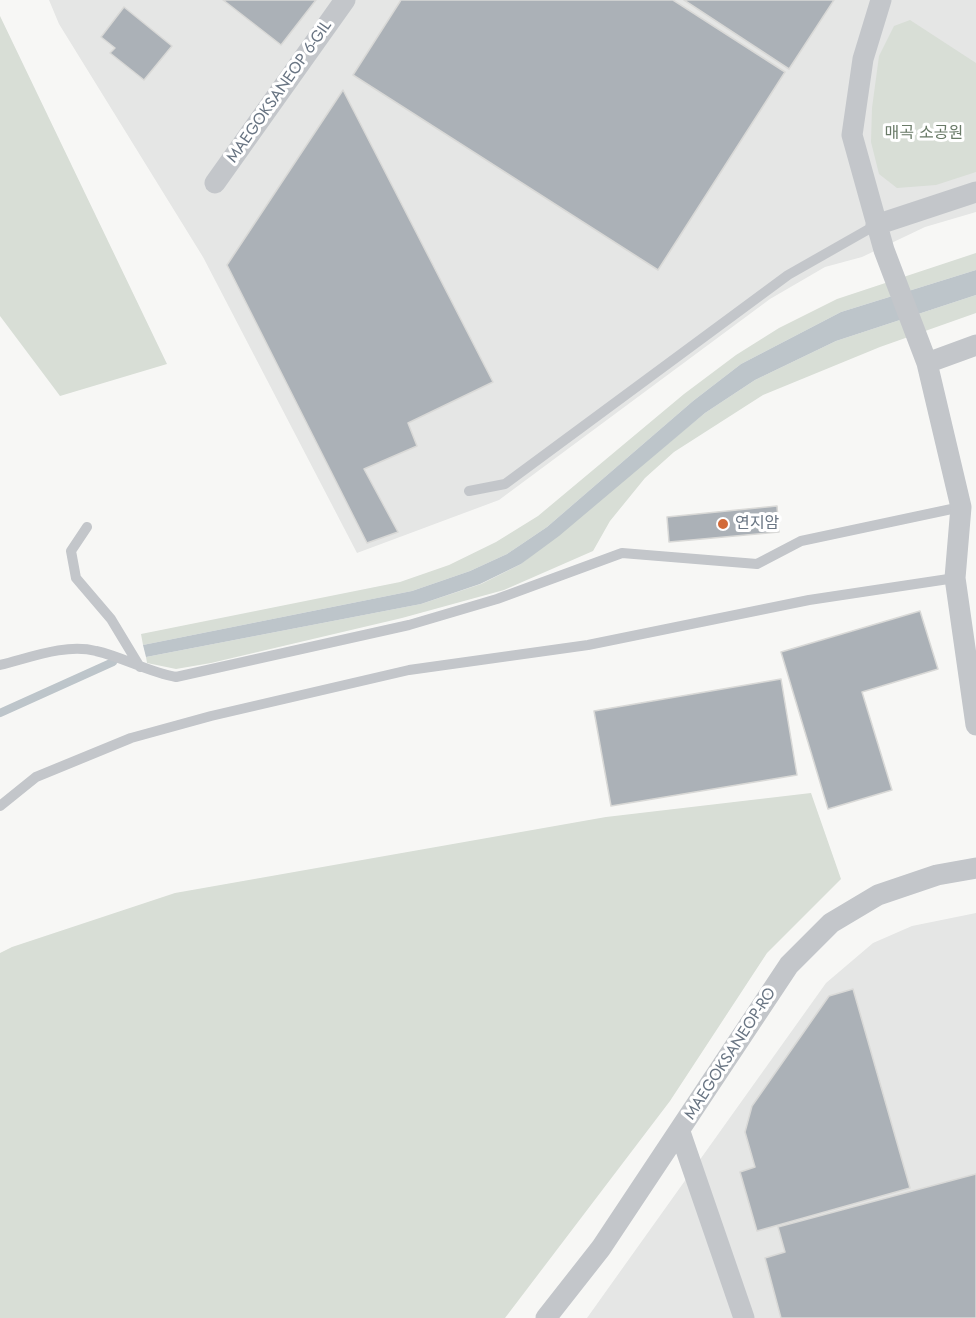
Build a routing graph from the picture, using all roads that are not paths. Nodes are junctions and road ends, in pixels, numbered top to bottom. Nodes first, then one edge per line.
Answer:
1 (345, 0) edge
2 (881, 0) edge
3 (215, 183) dead end
4 (976, 192) edge
5 (876, 225) junction
6 (976, 345) edge
7 (927, 363) junction
8 (469, 491) dead end
9 (961, 507) junction
10 (87, 527) dead end
11 (955, 578) junction
12 (0, 665) edge
13 (140, 667) junction
14 (976, 725) edge
15 (0, 806) edge
16 (976, 868) edge
17 (680, 1132) junction
18 (546, 1318) edge
19 (744, 1318) edge

1 - 3 street, MAEGOKSANEOP 6-GIL
2 - 5 street
4 - 5 street
5 - 7 street
5 - 8 lane
6 - 7 street
7 - 9 street
9 - 11 street
9 - 13 lane
10 - 13 lane
11 - 14 street
11 - 15 lane
12 - 13 lane
16 - 17 street, MAEGOKSANEOP-RO
17 - 18 street, MAEGOKSANEOP-RO
17 - 19 street

